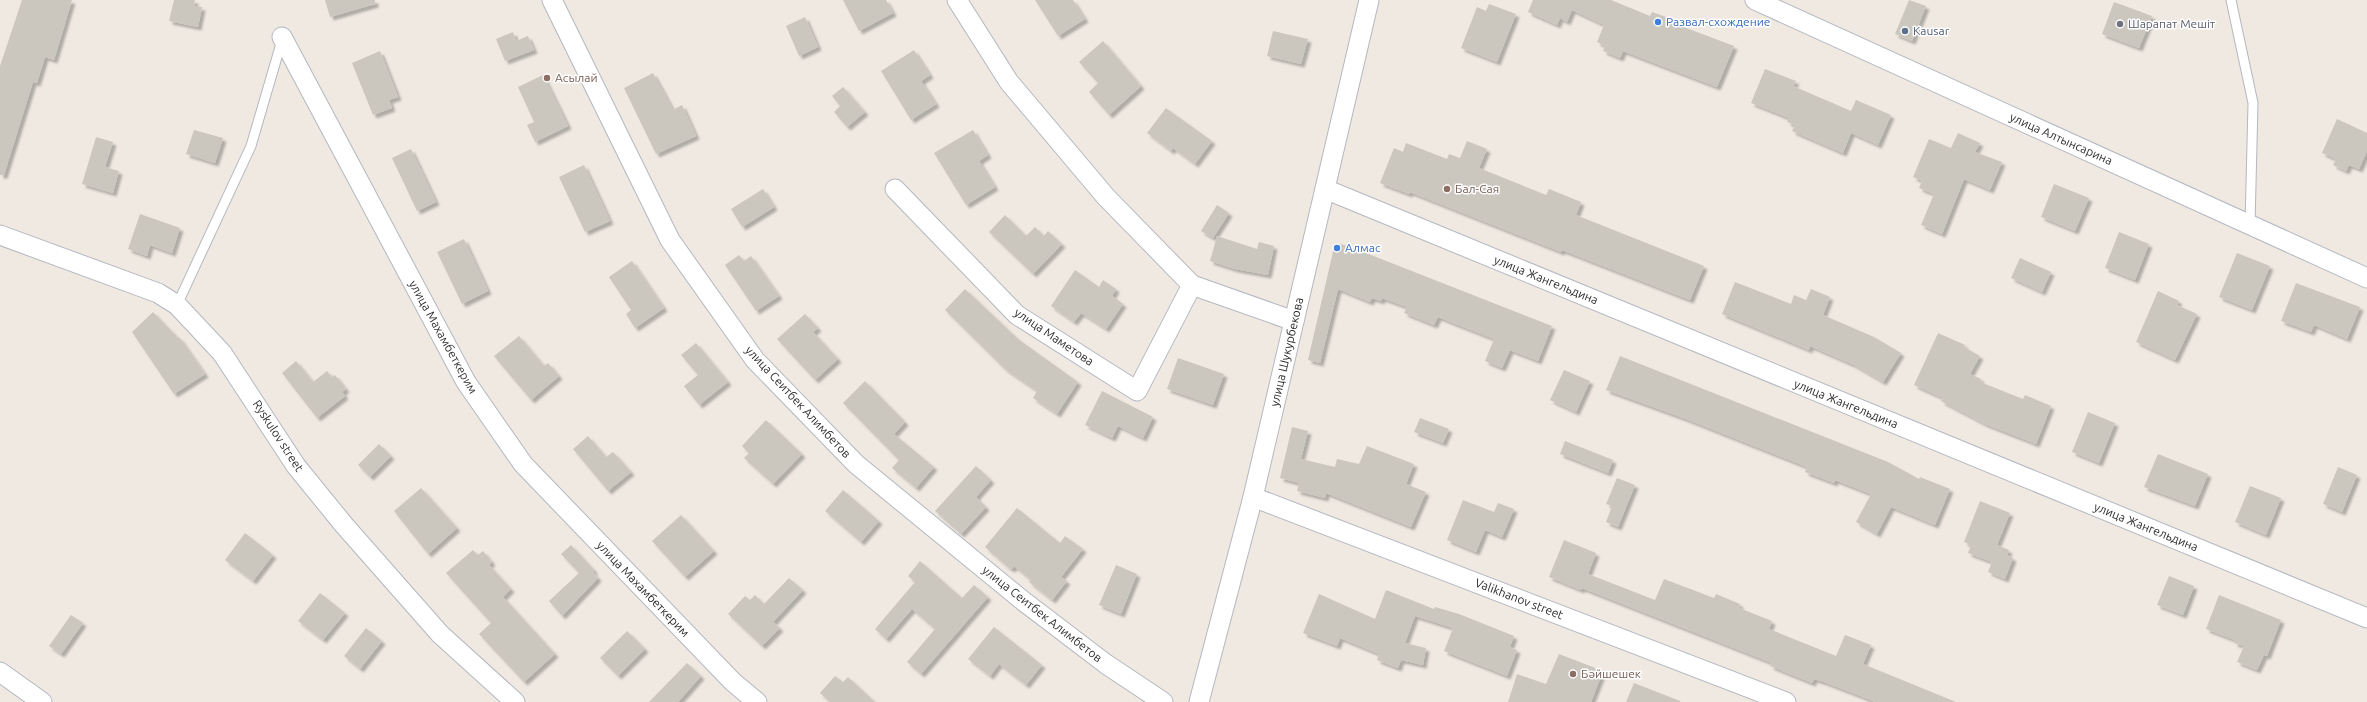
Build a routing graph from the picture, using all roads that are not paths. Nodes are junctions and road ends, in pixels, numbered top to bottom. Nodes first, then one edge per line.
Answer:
1 (552, 0) edge
2 (957, 0) edge
3 (1369, 0) edge
4 (1755, 0) edge
5 (2231, 0) edge
6 (282, 37) joint
7 (895, 189) dead end
8 (1325, 189) junction
9 (2250, 225) junction
10 (0, 234) edge
11 (2367, 278) edge
12 (1192, 286) junction
13 (177, 305) junction
14 (1294, 321) junction
15 (1253, 497) junction
16 (2367, 618) edge
17 (0, 672) edge
18 (42, 702) edge
19 (516, 702) edge
20 (757, 702) edge
21 (1164, 702) edge
22 (1199, 702) edge
23 (1786, 702) edge

1 - 21 street, улица Сеитбек Алимбетов
2 - 12 street
3 - 8 street, улица Шукурбекова
4 - 9 street, улица Алтынсарина
5 - 9 lane
6 - 13 lane
6 - 20 street, улица Махамбеткерим
7 - 12 street, улица Маметова
8 - 14 street, улица Шукурбекова
8 - 16 street, улица Жангельдина
9 - 11 street, улица Алтынсарина
10 - 13 street, Ryskulov street
12 - 14 street
13 - 19 street, Ryskulov street
14 - 15 street, улица Шукурбекова
15 - 22 street, улица Шукурбекова
15 - 23 street, Valikhanov street
17 - 18 street

